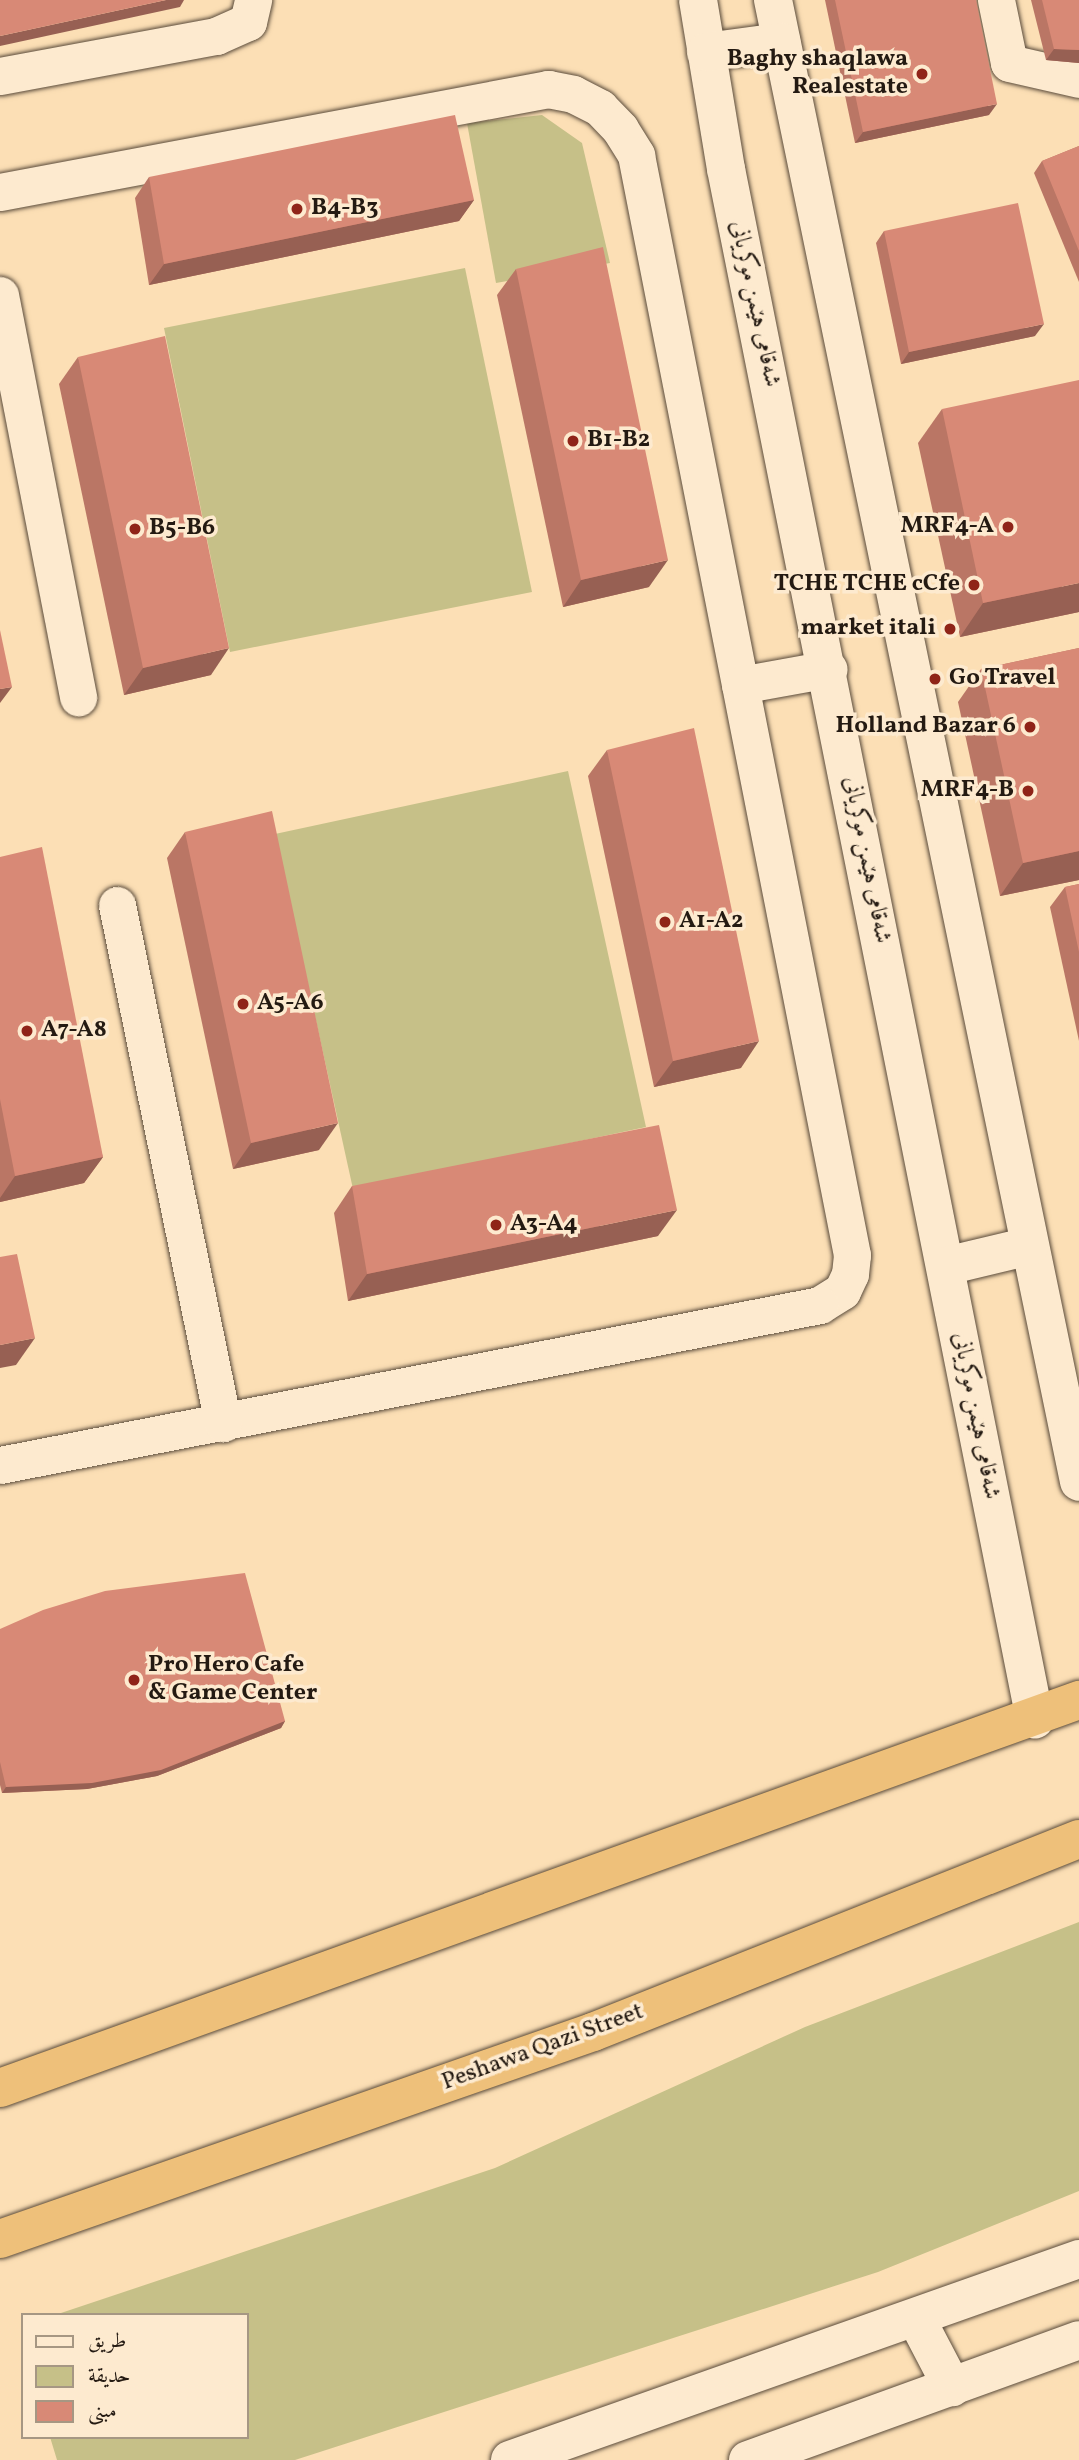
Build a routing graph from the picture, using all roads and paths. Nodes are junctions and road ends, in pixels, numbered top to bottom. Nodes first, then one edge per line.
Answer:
1 (253, 0) edge
2 (698, 0) edge
3 (773, 0) edge
4 (996, 0) edge
5 (781, 42) junction
6 (706, 52) junction
7 (0, 76) edge
8 (1079, 79) edge
9 (0, 191) edge
10 (0, 295) edge
11 (829, 669) junction
12 (740, 685) junction
13 (78, 698) dead end
14 (117, 905) dead end
15 (1030, 1245) junction
16 (946, 1266) junction
17 (223, 1423) junction
18 (0, 1465) edge
19 (1079, 1482) edge
20 (1079, 1700) edge
21 (1035, 1719) junction
22 (1079, 1839) edge
23 (0, 2088) edge
24 (0, 2239) edge
25 (1079, 2259) edge
26 (917, 2320) junction
27 (1079, 2340) edge
28 (952, 2387) junction
29 (510, 2460) edge
30 (748, 2460) edge

1 - 7 street
2 - 6 street, شەقامی هێمن موکریانی
3 - 5 street
4 - 8 street
5 - 6 street
5 - 15 street
6 - 11 street, شەقامی هێمن موکریانی
9 - 12 street
10 - 13 street
11 - 12 street
11 - 16 street, شەقامی هێمن موکریانی
12 - 17 street
14 - 17 street
15 - 16 street
15 - 19 street
16 - 21 street, شەقامی هێمن موکریانی
17 - 18 street
20 - 21 highway
21 - 23 highway
22 - 24 highway, Peshawa Qazi Street
25 - 26 street
26 - 28 street
26 - 29 street
27 - 28 street
28 - 30 street

